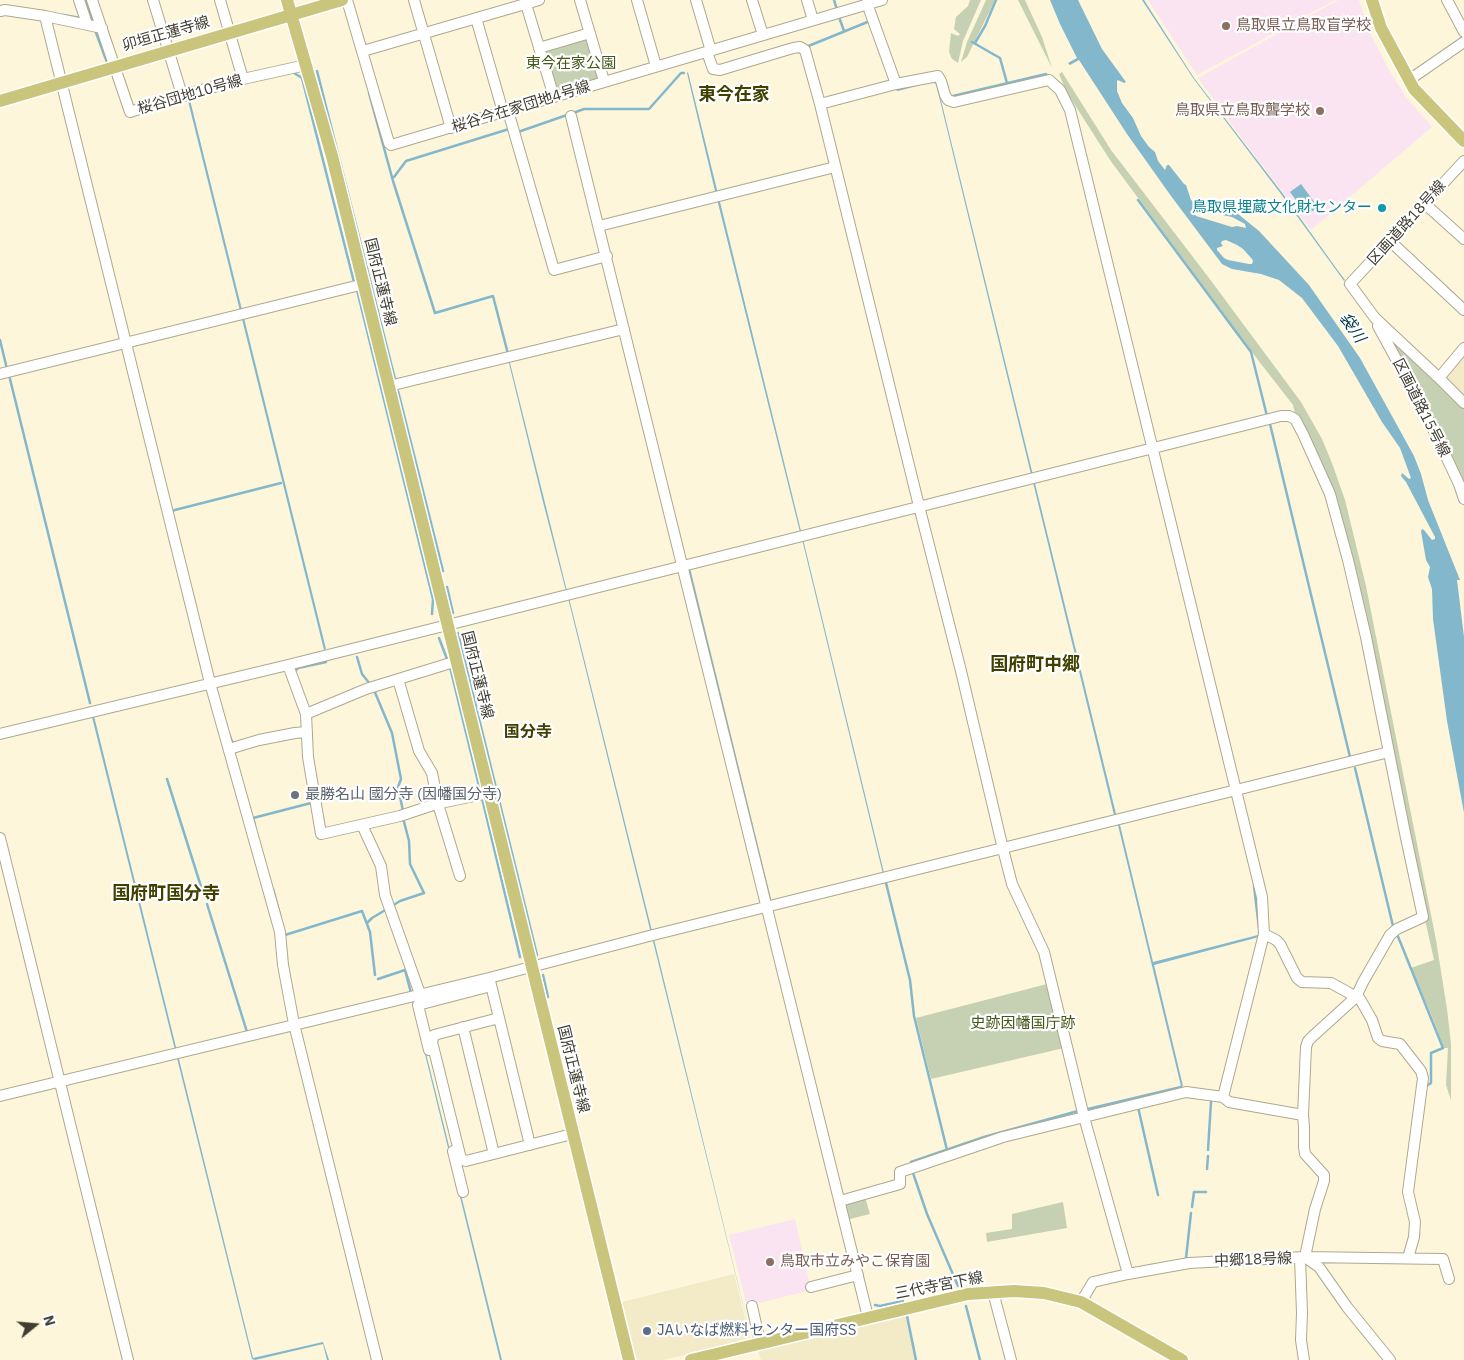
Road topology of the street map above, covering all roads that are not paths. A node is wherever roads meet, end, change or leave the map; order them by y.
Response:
1 (79, 0) edge
2 (153, 0) edge
3 (220, 0) edge
4 (287, 0) edge
5 (342, 0) edge
6 (347, 0) edge
7 (414, 0) edge
8 (539, 0) edge
9 (580, 0) edge
10 (637, 0) edge
11 (696, 0) edge
12 (752, 0) edge
13 (807, 0) edge
14 (882, 0) edge
15 (1372, 0) edge
16 (1447, 0) edge
17 (95, 1) edge
18 (865, 2) edge
19 (526, 4) junction
20 (0, 11) edge
21 (291, 15) junction
22 (45, 16) junction
23 (476, 18) junction
24 (813, 20) junction
25 (87, 24) junction
26 (102, 28) junction
27 (230, 32) junction
28 (1464, 32) edge
29 (424, 33) junction
30 (590, 33) junction
31 (763, 35) junction
32 (1464, 42) edge
33 (539, 48) junction
34 (168, 50) junction
35 (363, 51) junction
36 (709, 51) junction
37 (306, 65) junction
38 (114, 66) junction
39 (656, 66) junction
40 (243, 79) junction
41 (1409, 80) junction
42 (604, 81) junction
43 (61, 82) junction
44 (896, 84) junction
45 (182, 95) junction
46 (554, 97) junction
47 (0, 100) edge
48 (820, 104) junction
49 (505, 111) junction
50 (571, 116) dead end
51 (451, 128) junction
52 (1464, 141) edge
53 (1464, 161) edge
54 (835, 167) junction
55 (1424, 203) junction
56 (599, 226) junction
57 (1464, 239) edge
58 (1391, 242) junction
59 (607, 256) junction
60 (364, 284) junction
61 (1464, 310) edge
62 (1375, 318) junction
63 (624, 329) junction
64 (126, 343) junction
65 (1464, 348) edge
66 (0, 374) edge
67 (1439, 378) junction
68 (388, 386) junction
69 (1464, 403) edge
70 (1152, 448) junction
71 (1464, 499) edge
72 (919, 506) junction
73 (684, 566) junction
74 (448, 624) junction
75 (457, 660) junction
76 (288, 665) junction
77 (398, 679) junction
78 (210, 683) junction
79 (306, 714) junction
80 (307, 732) junction
81 (0, 734) edge
82 (229, 749) junction
83 (1389, 752) junction
84 (1236, 791) junction
85 (488, 793) junction
86 (438, 804) junction
87 (362, 825) junction
88 (0, 838) edge
89 (1003, 848) junction
90 (460, 876) dead end
91 (768, 907) junction
92 (1264, 934) junction
93 (531, 967) junction
94 (490, 982) junction
95 (420, 994) junction
96 (1356, 997) junction
97 (499, 1018) junction
98 (294, 1024) junction
99 (463, 1027) junction
100 (60, 1081) junction
101 (0, 1096) edge
102 (1223, 1097) junction
103 (1303, 1115) junction
104 (1084, 1117) junction
105 (572, 1134) junction
106 (530, 1145) junction
107 (494, 1154) junction
108 (463, 1192) dead end
109 (840, 1201) junction
110 (1303, 1258) junction
111 (1408, 1258) junction
112 (1128, 1274) junction
113 (858, 1275) junction
114 (1449, 1279) dead end
115 (811, 1287) dead end
116 (993, 1292) junction
117 (1080, 1302) junction
118 (752, 1306) dead end
119 (868, 1317) junction
120 (760, 1342) junction
121 (128, 1360) edge
122 (377, 1360) edge
123 (629, 1360) edge
124 (691, 1360) edge
125 (1011, 1360) edge
126 (1182, 1360) edge
127 (1304, 1360) edge
128 (1390, 1360) edge

1 - 25 street
2 - 34 street
3 - 27 street
4 - 21 main road, 国府正蓮寺線
5 - 21 main road, 卯垣正蓮寺線
6 - 35 street, 桜谷今在家団地4号線
7 - 29 street
8 - 19 street
9 - 30 street
10 - 39 street
11 - 36 street
12 - 31 street
13 - 24 street
14 - 18 street, 桜谷今在家団地4号線
15 - 41 main road
16 - 28 street
17 - 26 street, 桜谷団地10号線
18 - 24 street, 桜谷今在家団地4号線
18 - 44 street
19 - 23 street
19 - 33 street
20 - 22 street
21 - 27 main road, 卯垣正蓮寺線
21 - 37 main road, 国府正蓮寺線
22 - 25 street
22 - 43 street
23 - 29 street
23 - 49 street
24 - 31 street, 桜谷今在家団地4号線
25 - 26 street
26 - 38 street, 桜谷団地10号線
27 - 34 main road, 卯垣正蓮寺線
27 - 40 street
29 - 35 street
29 - 51 street
30 - 33 street
30 - 42 street
31 - 36 street, 桜谷今在家団地4号線
32 - 41 street
33 - 46 street
34 - 38 main road, 卯垣正蓮寺線
34 - 45 street
35 - 51 street, 桜谷今在家団地4号線
36 - 39 street, 桜谷今在家団地4号線
36 - 48 street
37 - 40 street, 桜谷団地10号線
37 - 60 main road, 国府正蓮寺線
38 - 43 main road, 卯垣正蓮寺線
38 - 45 street, 桜谷団地10号線
39 - 42 street, 桜谷今在家団地4号線
40 - 45 street, 桜谷団地10号線
41 - 52 main road
42 - 46 street, 桜谷今在家団地4号線
43 - 47 main road, 卯垣正蓮寺線
43 - 64 street
44 - 48 street
44 - 70 street
46 - 49 street, 桜谷今在家団地4号線
48 - 54 street
49 - 51 street, 桜谷今在家団地4号線
49 - 59 street
50 - 56 street
53 - 55 street, 区画道路18号線
54 - 56 street
54 - 72 street
55 - 57 street
55 - 58 street, 区画道路18号線
56 - 59 street
58 - 61 street
58 - 62 street, 区画道路18号線
59 - 63 street
60 - 64 street
60 - 68 main road, 国府正蓮寺線
62 - 67 street
62 - 71 street, 区画道路15号線
63 - 68 street
63 - 73 street
64 - 66 street
64 - 78 street
65 - 67 street
67 - 69 street
68 - 74 main road, 国府正蓮寺線
70 - 72 street
70 - 83 street
70 - 84 street
72 - 73 street
72 - 89 street
73 - 74 street
73 - 91 street
74 - 75 main road, 国府正蓮寺線
74 - 76 street
75 - 77 street
75 - 85 main road, 国府正蓮寺線
76 - 78 street
76 - 79 street
77 - 79 street
77 - 86 street
78 - 81 street
78 - 82 street
79 - 80 street
80 - 82 street
80 - 87 street
82 - 98 street
83 - 84 street
83 - 96 street
84 - 89 street
84 - 92 street
85 - 86 street
85 - 93 main road, 国府正蓮寺線
86 - 87 street
86 - 90 street
87 - 95 street
88 - 100 street
89 - 91 street
89 - 104 street
91 - 93 street
91 - 109 street
92 - 96 street
92 - 102 street
93 - 94 street
93 - 105 main road, 国府正蓮寺線
94 - 95 street
94 - 97 street
94 - 108 street
95 - 98 street
96 - 103 street
96 - 111 street
97 - 99 street
97 - 106 street
98 - 100 street
98 - 122 street
99 - 107 street
99 - 107 street
100 - 101 street
100 - 121 street
102 - 103 street
102 - 104 street
103 - 110 street
104 - 109 street
104 - 112 street
105 - 106 street
105 - 123 main road, 国府正蓮寺線
106 - 107 street
109 - 113 street
110 - 111 street
110 - 112 street, 中郷18号線
110 - 127 street
110 - 128 street, 中郷18号線
111 - 114 street
112 - 117 street, 中郷18号線
113 - 115 street
113 - 119 street
116 - 117 main road, 三代寺宮下線
116 - 119 main road, 三代寺宮下線
116 - 125 street
117 - 126 main road, 三代寺宮下線
118 - 120 street
119 - 120 main road, 三代寺宮下線
120 - 124 main road, 三代寺宮下線

